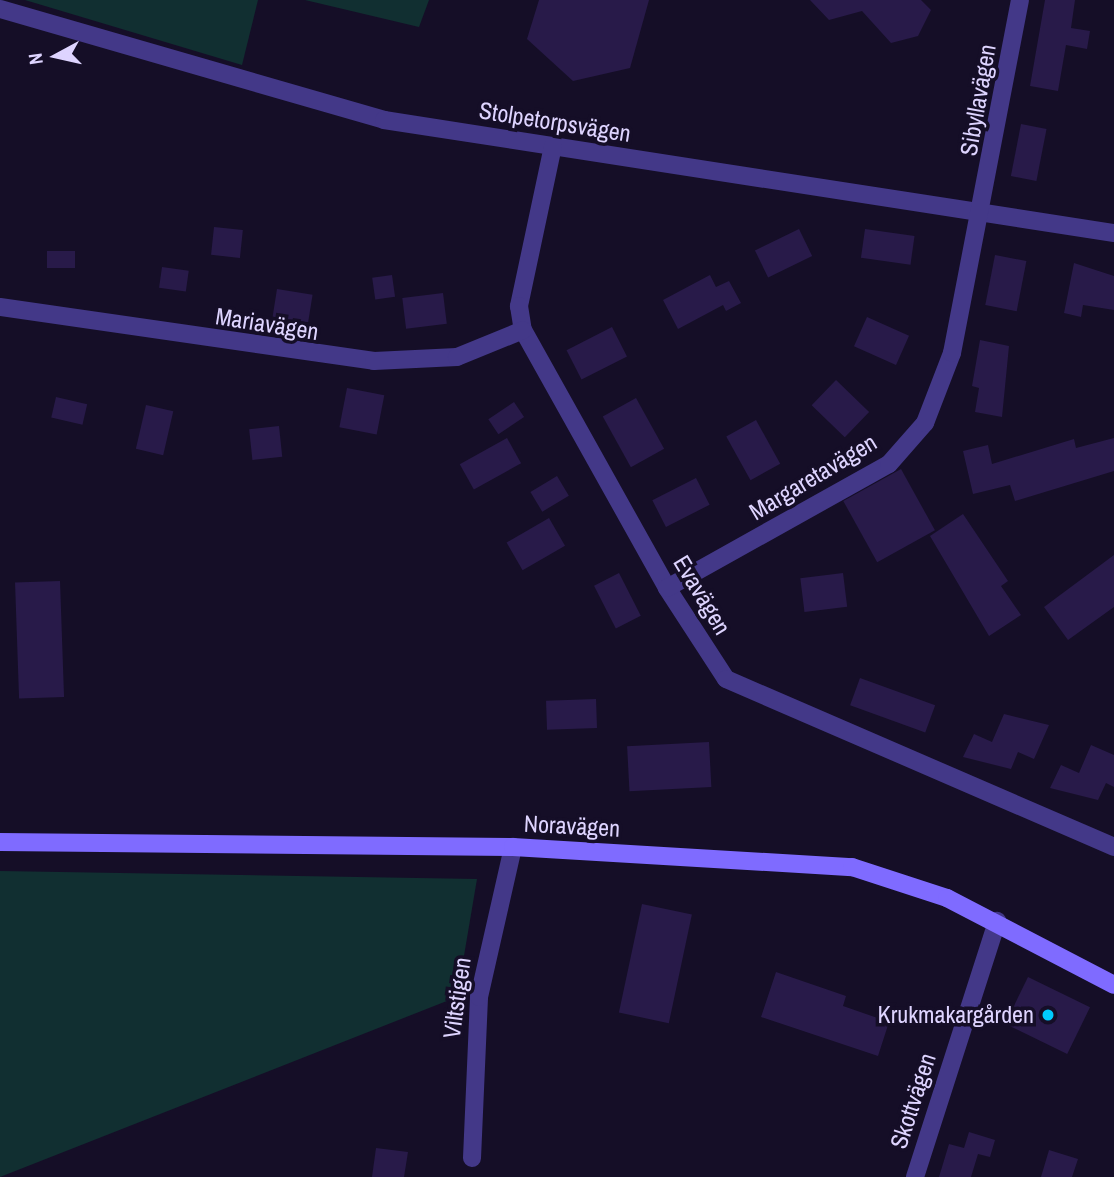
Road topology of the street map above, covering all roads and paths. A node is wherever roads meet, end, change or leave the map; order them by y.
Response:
1 (1020, 0) edge
2 (0, 9) edge
3 (553, 146) junction
4 (983, 208) junction
5 (1114, 233) edge
6 (0, 307) edge
7 (523, 330) junction
8 (667, 588) junction
9 (0, 842) edge
10 (513, 847) junction
11 (1114, 847) edge
12 (997, 921) junction
13 (1114, 985) edge
14 (472, 1158) dead end
15 (915, 1177) edge

1 - 4 street, Sibyllavägen
2 - 3 street, Stolpetorpsvägen
3 - 4 street, Stolpetorpsvägen
3 - 7 street, Evavägen
4 - 5 street, Stolpetorpsvägen
4 - 8 street, Margaretavägen
6 - 7 street, Mariavägen
7 - 8 street, Evavägen
8 - 11 street, Evavägen
9 - 10 street, Noravägen
10 - 12 street, Noravägen
10 - 14 street, Viltstigen
12 - 13 street, Noravägen
12 - 15 street, Skottvägen

